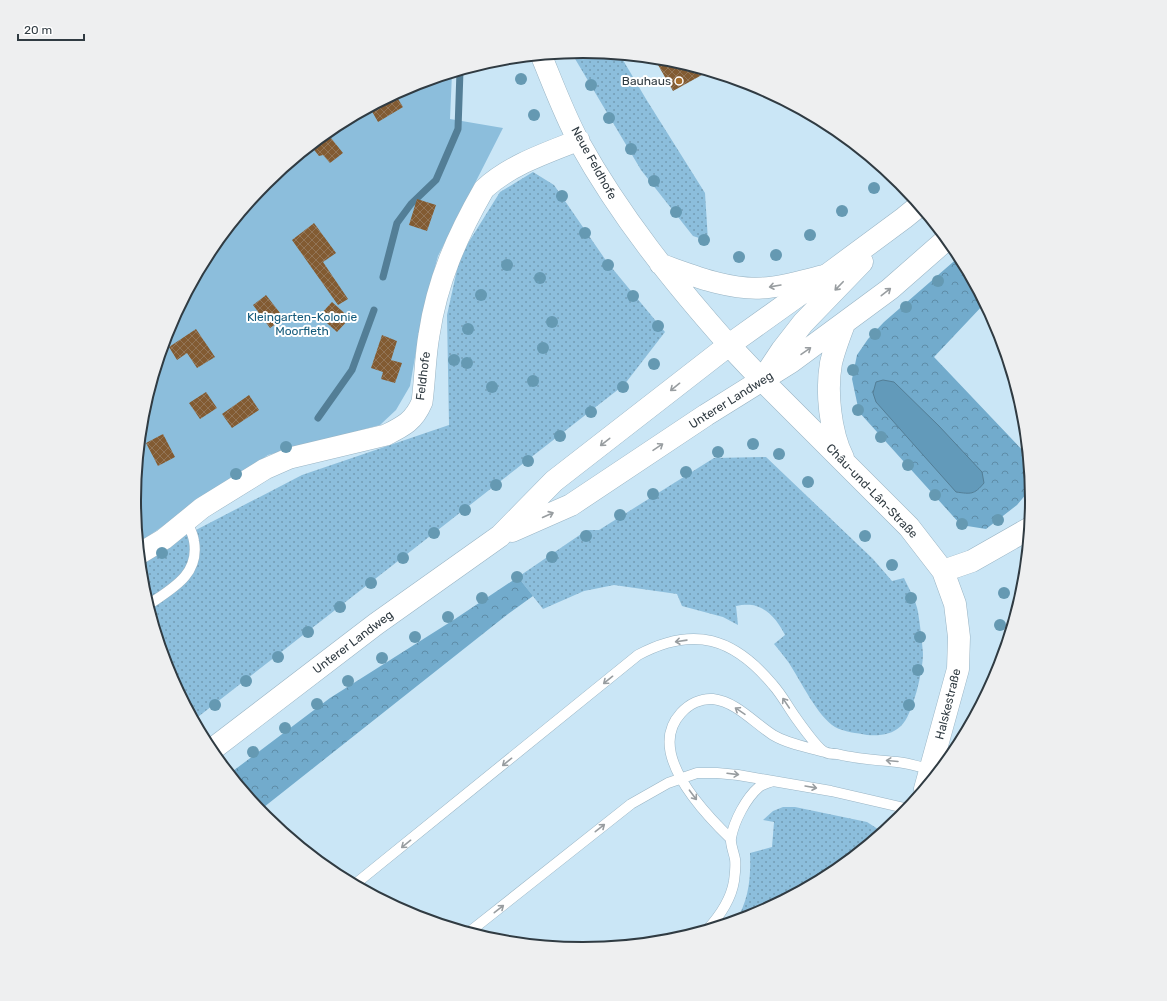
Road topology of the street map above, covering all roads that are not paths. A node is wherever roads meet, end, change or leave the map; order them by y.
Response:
1 (543, 60) edge
2 (578, 140) junction
3 (912, 211) edge
4 (943, 243) edge
5 (659, 264) junction
6 (827, 275) junction
7 (844, 324) junction
8 (729, 345) junction
9 (762, 380) junction
10 (845, 462) junction
11 (187, 521) junction
12 (1025, 531) edge
13 (500, 536) junction
14 (144, 551) edge
15 (944, 571) junction
16 (153, 601) edge
17 (216, 746) edge
18 (825, 752) junction
19 (681, 778) junction
20 (927, 779) edge
21 (773, 781) junction
22 (901, 807) edge
23 (731, 839) junction
24 (358, 882) edge
25 (712, 924) edge
26 (473, 929) edge

1 - 2 street, Neue Feldhofe
2 - 5 street, Neue Feldhofe
2 - 11 street, Feldhofe
3 - 6 main road, Unterer Landweg
3 -> 9 main road
7 -> 4 main road, Unterer Landweg
6 -> 5 street
5 - 8 street, Neue Feldhofe
6 - 8 main road, Unterer Landweg
9 -> 7 main road, Unterer Landweg
7 - 10 main road
8 - 9 main road, Châu-und-Lân-Straße
8 -> 13 main road, Unterer Landweg
9 - 10 main road, Châu-und-Lân-Straße
13 -> 9 main road, Unterer Landweg
10 - 15 main road, Châu-und-Lân-Straße
11 - 14 street, Feldhofe
11 - 16 lane
12 - 15 main road
13 - 17 main road, Unterer Landweg
15 - 20 main road, Halskestraße
18 -> 19 lane
20 -> 18 lane
18 -> 24 lane
19 -> 21 lane
19 -> 23 lane
26 -> 19 lane
21 -> 22 lane
21 - 23 lane
23 - 25 lane

